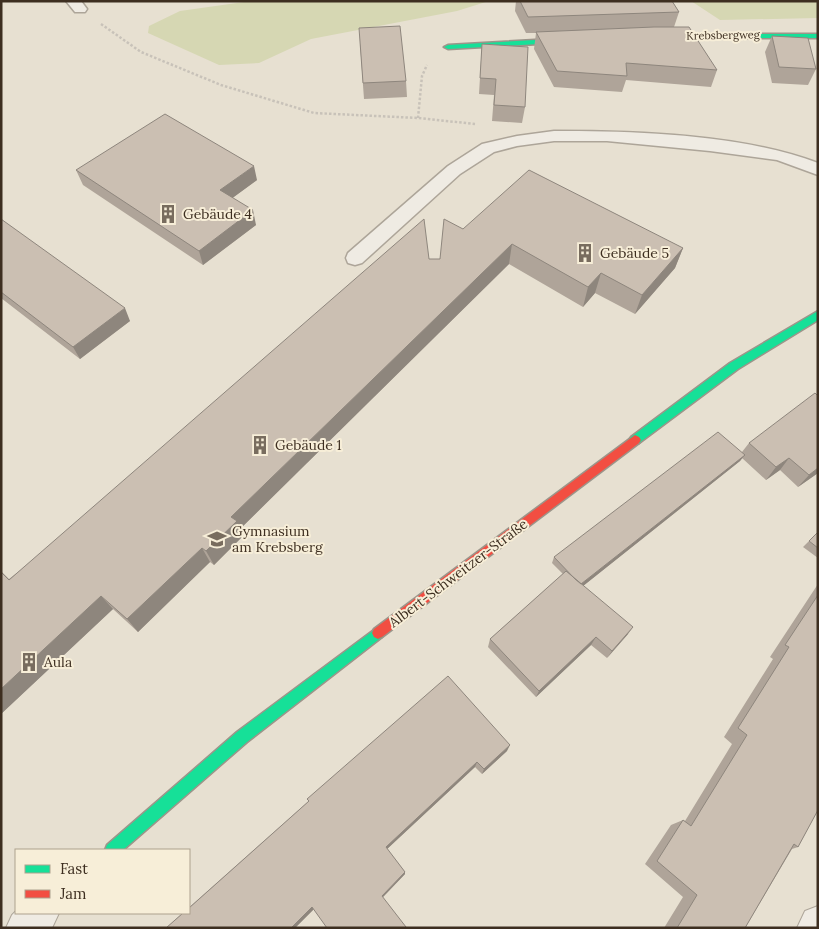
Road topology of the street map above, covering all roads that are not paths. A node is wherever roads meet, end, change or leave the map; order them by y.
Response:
1 (818, 36) edge
2 (641, 37) edge
3 (579, 39) edge
4 (448, 46) road end
5 (818, 169) edge
6 (355, 258) dead end
7 (818, 315) edge
8 (113, 849) edge
9 (41, 914) edge
10 (818, 924) edge
11 (25, 928) edge
12 (816, 928) edge

1 - 2 street, Krebsbergweg
3 - 4 street
5 - 6 lane
7 - 8 street, Albert-Schweitzer-Straße
9 - 11 street
10 - 12 street

